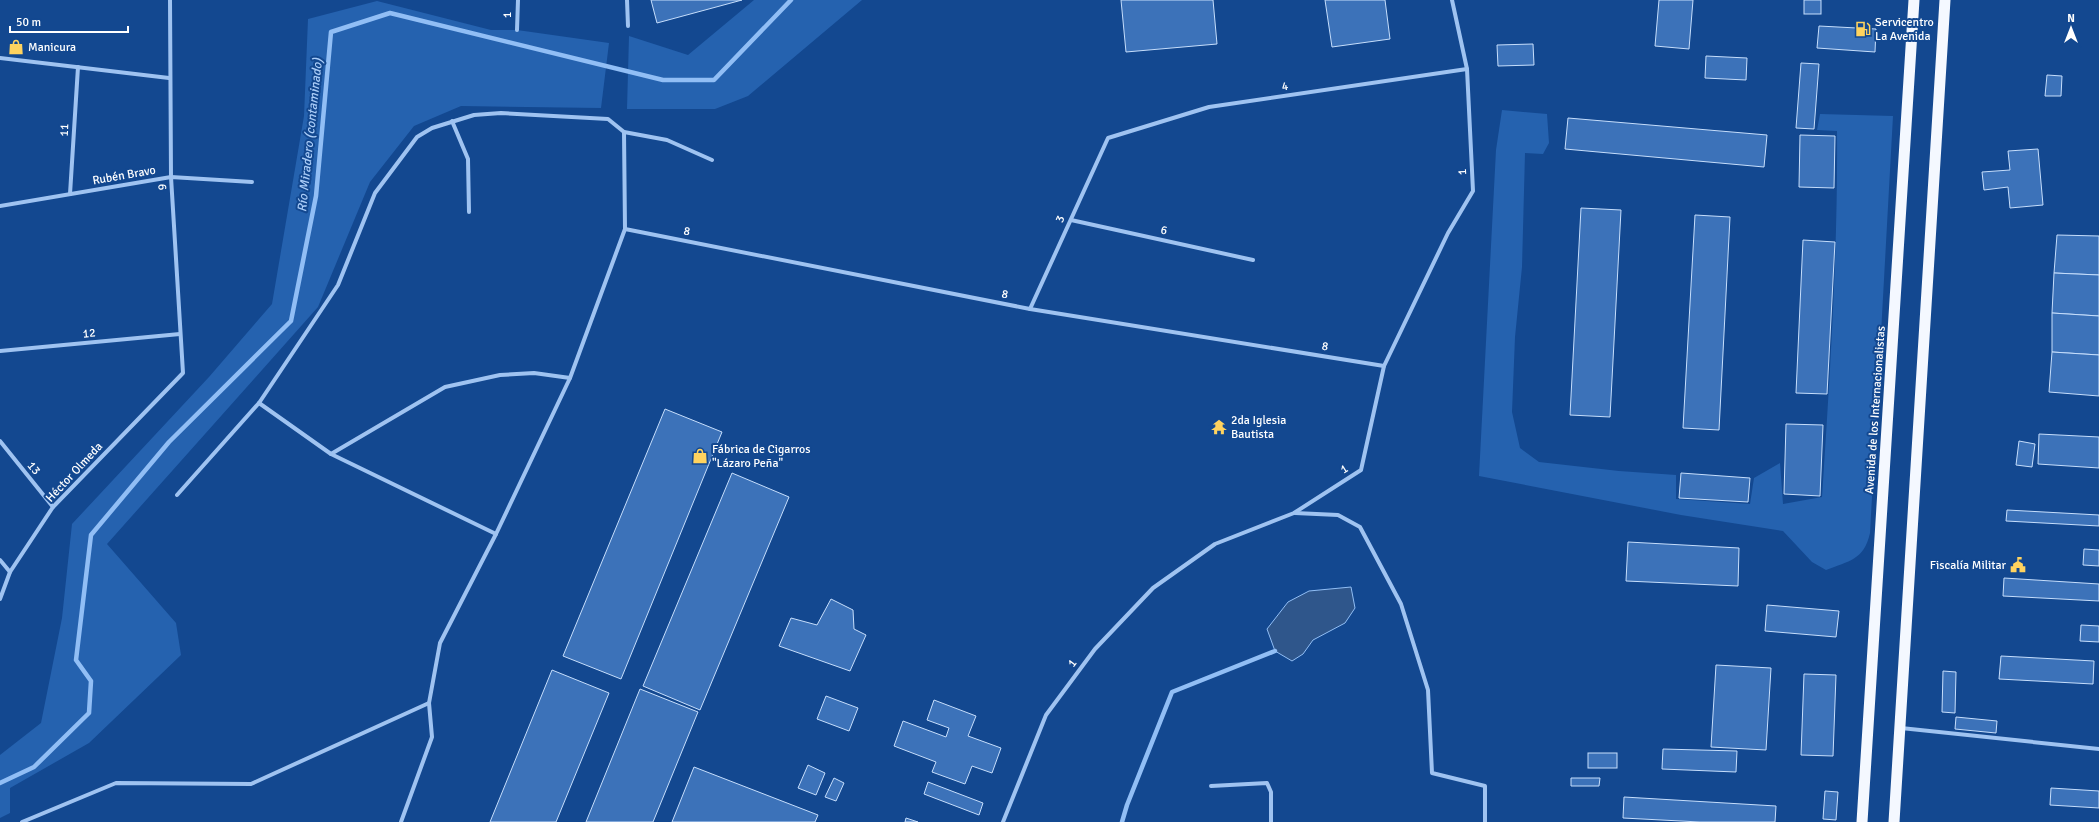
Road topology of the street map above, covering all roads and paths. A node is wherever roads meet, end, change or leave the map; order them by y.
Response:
1 (170, 0) edge
2 (518, 0) edge
3 (627, 0) edge
4 (1452, 0) edge
5 (1914, 0) edge
6 (1945, 0) edge
7 (628, 26) dead end
8 (517, 30) dead end
9 (0, 58) edge
10 (78, 67) junction
11 (1467, 69) junction
12 (169, 78) junction
13 (452, 121) junction
14 (624, 132) junction
15 (1108, 138) joint
16 (712, 160) dead end
17 (171, 177) junction
18 (252, 182) dead end
19 (70, 194) junction
20 (0, 206) edge
21 (469, 212) dead end
22 (1071, 220) junction
23 (624, 229) junction
24 (1253, 260) dead end
25 (1030, 309) junction
26 (180, 334) junction
27 (0, 351) edge
28 (1384, 366) junction
29 (182, 373) joint
30 (570, 378) junction
31 (259, 402) junction
32 (0, 441) edge
33 (331, 454) junction
34 (177, 496) dead end
35 (53, 508) junction
36 (1294, 513) junction
37 (496, 534) junction
38 (0, 560) edge
39 (10, 572) junction
40 (0, 598) edge
41 (429, 704) junction
42 (1900, 728) junction
43 (2099, 749) edge
44 (1211, 786) dead end
45 (22, 822) edge
46 (401, 822) edge
47 (1003, 822) edge
48 (1271, 822) edge
49 (1485, 822) edge
50 (1862, 822) edge
51 (1894, 822) edge

1 - 12 street, 9
2 - 8 street, 1
3 - 7 street
4 - 11 street, 1
5 - 50 highway, Avenida de los Internacionalistas
6 - 42 highway
9 - 10 street
10 - 12 street
10 - 19 street, 11
11 - 15 street, 4
11 - 28 street, 1
12 - 17 street, 9
13 - 14 street
13 - 21 street
13 - 31 street
14 - 16 street
14 - 23 street
15 - 22 street, 3
17 - 18 street, Rubén Bravo
17 - 19 street, Rubén Bravo
17 - 26 street, 9
19 - 20 street, Rubén Bravo
22 - 24 street, 6
22 - 25 street, 3
23 - 25 street, 8
23 - 30 street
25 - 28 street, 8
26 - 27 street, 12
26 - 29 street, 9
28 - 36 street, 1
29 - 35 street, Héctor Olmeda
30 - 33 street
30 - 37 street
31 - 33 street
31 - 34 street
32 - 35 street, 13
33 - 37 street
35 - 39 street, Héctor Olmeda
36 - 47 street, 1
36 - 49 street
37 - 41 street
38 - 39 street
39 - 40 street, Héctor Olmeda
41 - 45 street
41 - 46 street
42 - 43 street
42 - 51 highway
44 - 48 street

